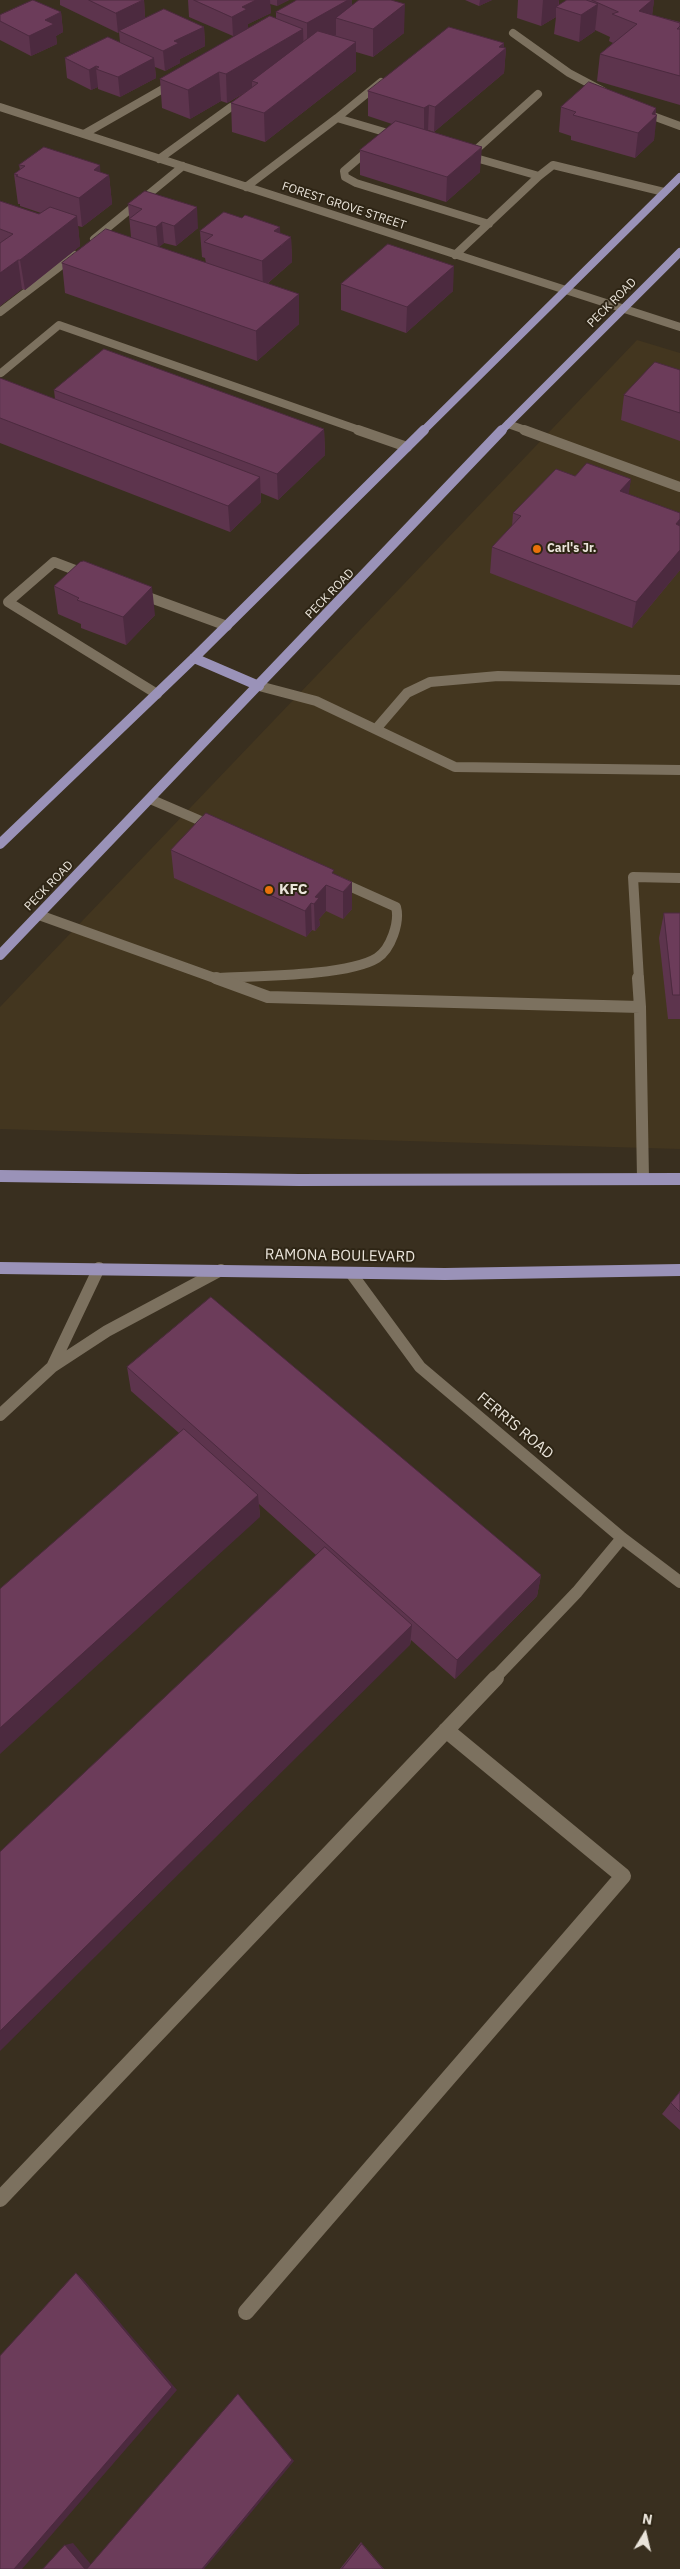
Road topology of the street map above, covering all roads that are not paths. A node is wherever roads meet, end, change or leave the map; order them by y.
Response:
1 (513, 33) dead end
2 (186, 76) edge
3 (388, 76) edge
4 (538, 94) dead end
5 (609, 94) edge
6 (0, 107) edge
7 (231, 107) edge
8 (633, 107) edge
9 (337, 118) junction
10 (680, 126) edge
11 (388, 133) junction
12 (84, 134) junction
13 (406, 138) edge
14 (460, 154) edge
15 (469, 156) junction
16 (159, 158) junction
17 (183, 166) junction
18 (539, 176) junction
19 (680, 177) edge
20 (246, 187) junction
21 (664, 192) junction
22 (489, 224) junction
23 (680, 253) edge
24 (456, 255) junction
25 (564, 290) junction
26 (623, 310) junction
27 (0, 312) edge
28 (680, 327) edge
29 (2, 373) dead end
30 (508, 424) junction
31 (407, 447) junction
32 (680, 487) edge
33 (100, 579) edge
34 (128, 590) edge
35 (226, 626) junction
36 (194, 658) junction
37 (680, 680) edge
38 (259, 686) junction
39 (157, 694) junction
40 (376, 729) junction
41 (680, 770) edge
42 (150, 798) junction
43 (224, 831) edge
44 (0, 844) edge
45 (325, 875) edge
46 (680, 878) edge
47 (39, 914) junction
48 (0, 955) edge
49 (214, 978) junction
50 (640, 1007) junction
51 (0, 1176) edge
52 (643, 1179) junction
53 (680, 1179) edge
54 (0, 1268) edge
55 (98, 1268) junction
56 (221, 1270) junction
57 (680, 1270) edge
58 (351, 1273) junction
59 (52, 1367) junction
60 (0, 1402) edge
61 (14, 1402) junction
62 (0, 1415) edge
63 (622, 1538) junction
64 (680, 1582) edge
65 (446, 1730) junction
66 (0, 2199) edge
67 (246, 2312) dead end

1 - 5 street
2 - 12 street
3 - 9 street
4 - 15 street
6 - 12 street, FOREST GROVE STREET
7 - 16 street
8 - 10 street
9 - 11 street
9 - 20 street
11 - 13 street
11 - 22 street
12 - 16 street, FOREST GROVE STREET
14 - 15 street
15 - 18 street
16 - 17 street, FOREST GROVE STREET
17 - 20 street, FOREST GROVE STREET
17 - 27 street
18 - 21 street
18 - 22 street
19 - 21 main road
20 - 24 street, FOREST GROVE STREET
21 - 25 main road
22 - 24 street
23 - 26 main road, PECK ROAD
24 - 25 street, FOREST GROVE STREET
25 - 26 street, FOREST GROVE STREET
25 - 31 main road
26 - 28 street, FOREST GROVE STREET
26 - 30 main road, PECK ROAD
29 - 31 street
30 - 32 street
30 - 38 main road, PECK ROAD
31 - 35 main road
33 - 39 street
34 - 35 street
35 - 36 main road
36 - 38 main road
36 - 39 main road
37 - 40 street
38 - 40 street
38 - 42 main road, PECK ROAD
39 - 44 main road
40 - 41 street
42 - 43 street
42 - 47 main road, PECK ROAD
45 - 49 street
46 - 50 street
47 - 48 main road, PECK ROAD
47 - 49 street
49 - 50 street
50 - 52 street
51 - 52 main road
52 - 53 main road
54 - 55 main road, RAMONA BOULEVARD
55 - 56 main road, RAMONA BOULEVARD
55 - 59 street
56 - 58 main road, RAMONA BOULEVARD
56 - 59 street
57 - 58 main road, RAMONA BOULEVARD
58 - 63 street, FERRIS ROAD
59 - 61 street
60 - 61 street
61 - 62 street
63 - 64 street, FERRIS ROAD
63 - 65 street
65 - 66 street
65 - 67 street

